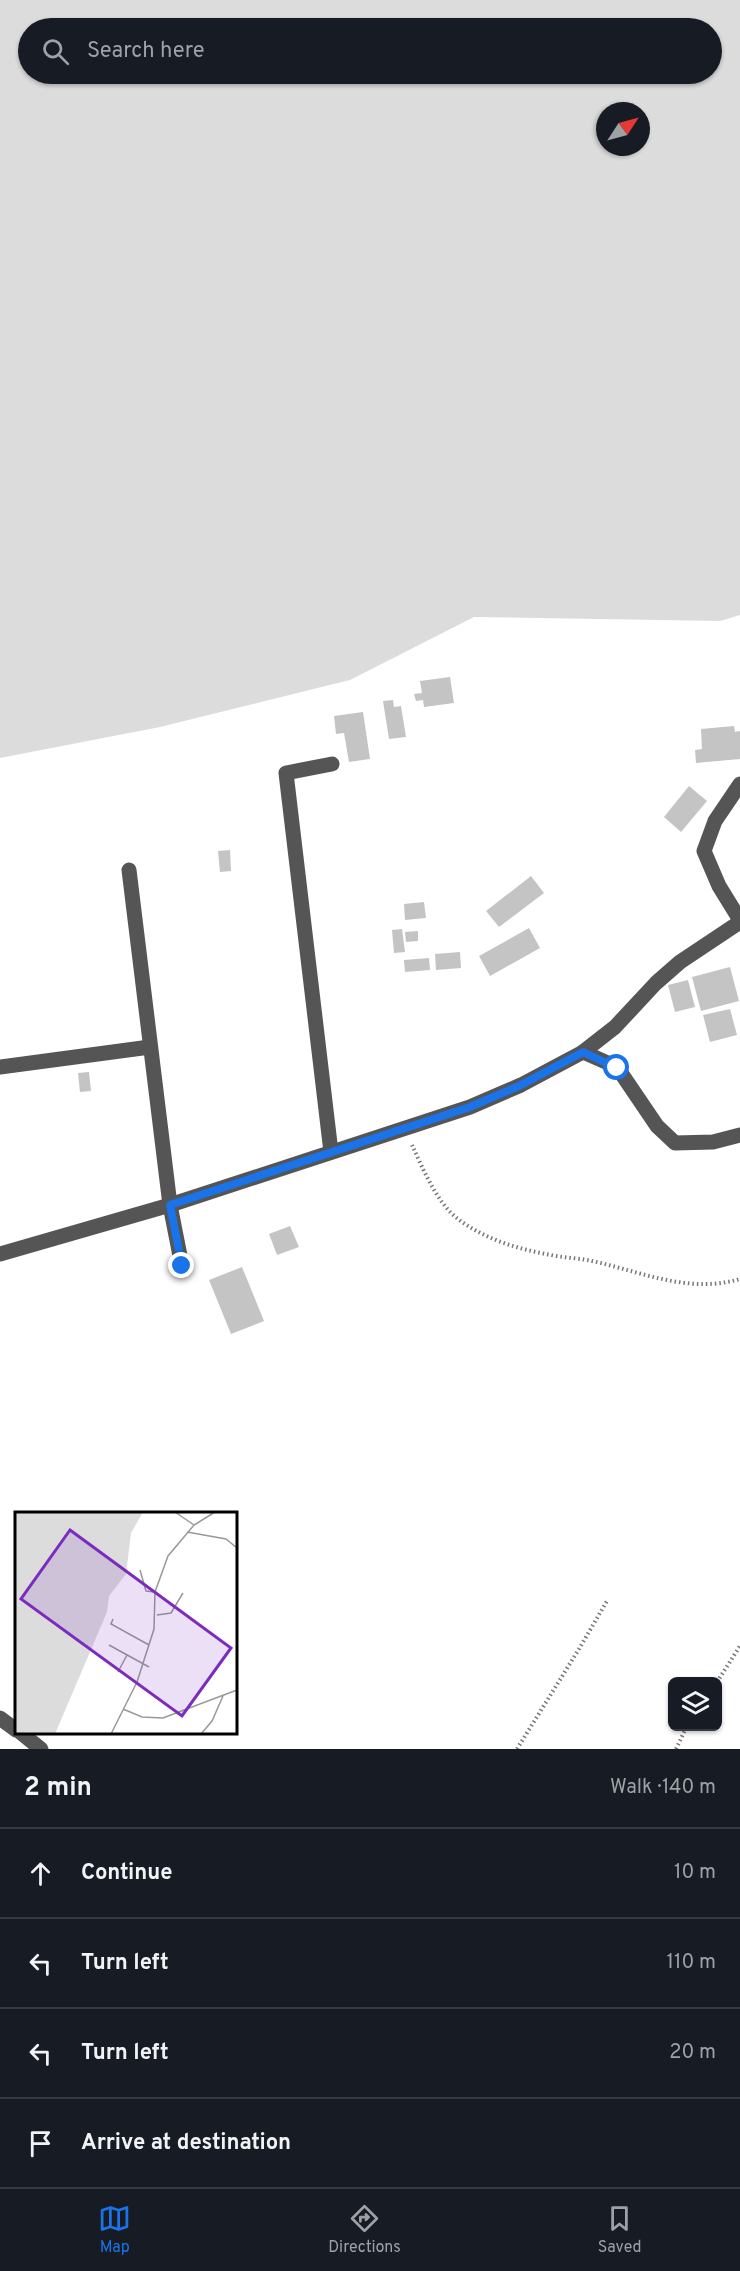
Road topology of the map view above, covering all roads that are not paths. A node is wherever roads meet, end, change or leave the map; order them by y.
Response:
1 (332, 764) dead end
2 (740, 784) edge
3 (129, 870) dead end
4 (740, 921) edge
5 (150, 1047) junction
6 (583, 1052) junction
7 (0, 1067) edge
8 (740, 1135) edge
9 (331, 1152) junction
10 (170, 1205) junction
11 (0, 1254) edge
12 (182, 1266) dead end
13 (0, 1718) edge
14 (15, 1729) edge
15 (22, 1734) edge
16 (41, 1749) edge

1 - 9 street
2 - 4 street
3 - 5 street
4 - 6 street
5 - 7 street
5 - 10 street
6 - 8 street
6 - 9 street
9 - 10 street
10 - 11 street
10 - 12 street
13 - 14 street
15 - 16 street

